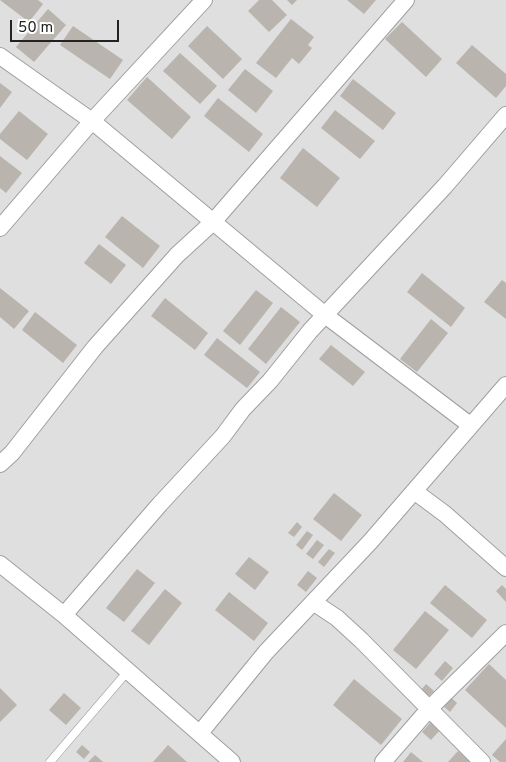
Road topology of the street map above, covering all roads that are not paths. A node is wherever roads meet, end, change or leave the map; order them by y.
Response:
1 (204, 0) edge
2 (406, 0) edge
3 (0, 56) edge
4 (506, 115) edge
5 (92, 121) junction
6 (213, 222) junction
7 (0, 228) edge
8 (325, 316) junction
9 (506, 385) edge
10 (470, 425) junction
11 (0, 464) edge
12 (414, 491) junction
13 (0, 564) edge
14 (506, 568) edge
15 (313, 602) junction
16 (64, 615) junction
17 (506, 633) edge
18 (128, 671) junction
19 (429, 709) junction
20 (200, 733) junction
21 (50, 762) edge
22 (232, 762) edge
23 (383, 762) edge
24 (482, 762) edge

1 - 5 street
2 - 6 street
3 - 5 street
4 - 8 street
5 - 6 street
5 - 7 street
6 - 8 street
6 - 11 street
8 - 10 street
8 - 16 street
9 - 10 street
10 - 12 street
12 - 14 street
12 - 15 street
13 - 16 street
15 - 19 street
15 - 20 street
16 - 18 street
17 - 19 street
18 - 20 street
18 - 21 lane
19 - 23 street
19 - 24 street
20 - 22 street

